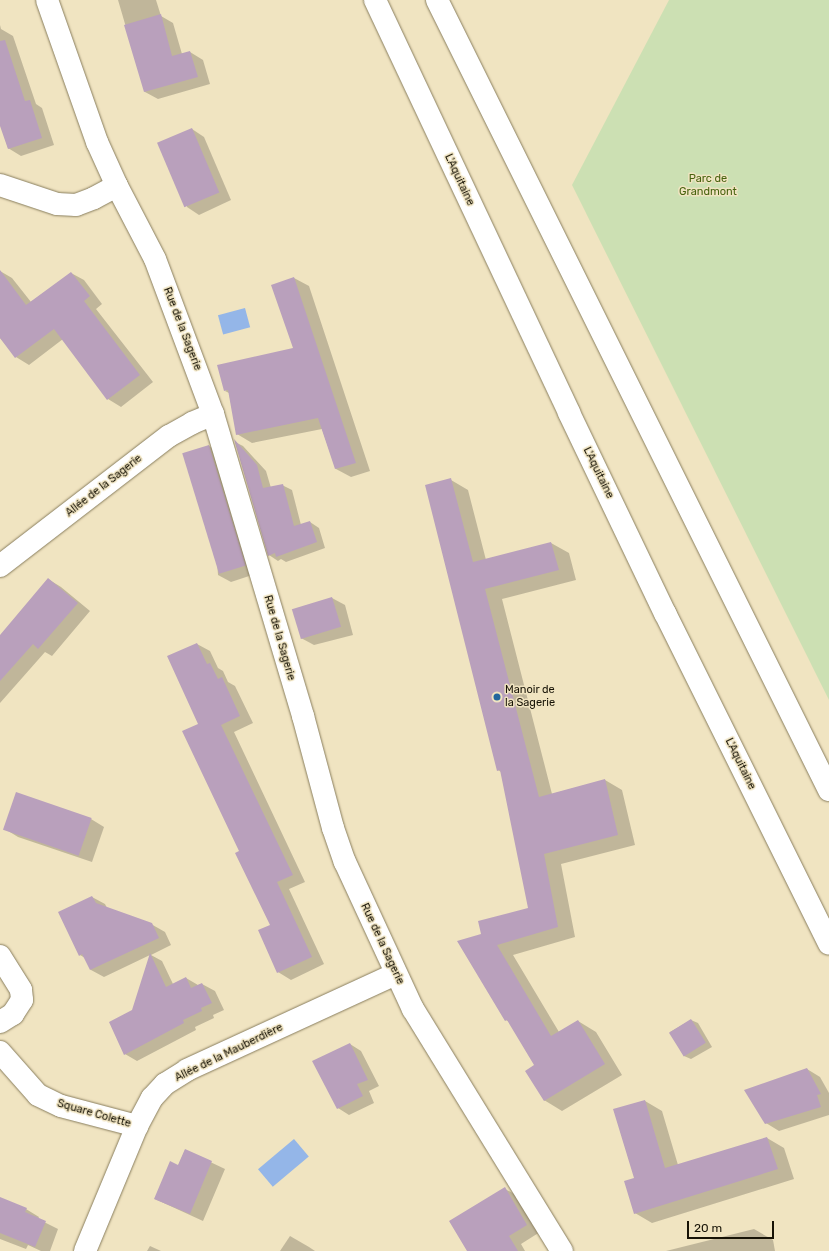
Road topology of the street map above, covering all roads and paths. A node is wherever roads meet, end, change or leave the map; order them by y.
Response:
1 (47, 0) edge
2 (375, 0) edge
3 (437, 0) edge
4 (0, 185) edge
5 (117, 186) junction
6 (213, 414) junction
7 (0, 566) edge
8 (829, 790) edge
9 (829, 943) edge
10 (0, 956) edge
11 (396, 974) junction
12 (0, 1022) edge
13 (0, 1052) edge
14 (137, 1126) junction
15 (85, 1251) edge
16 (562, 1251) edge

1 - 5 main road, Rue de la Sagerie
2 - 9 main road, L'Aquitaine
3 - 8 main road
4 - 5 main road
5 - 6 main road, Rue de la Sagerie
6 - 7 main road, Allée de la Sagerie
6 - 11 main road, Rue de la Sagerie
10 - 12 main road
11 - 14 main road, Allée de la Mauberdière
11 - 16 main road, Rue de la Sagerie
13 - 14 main road, Square Colette
14 - 15 main road, Allée de la Mauberdière

